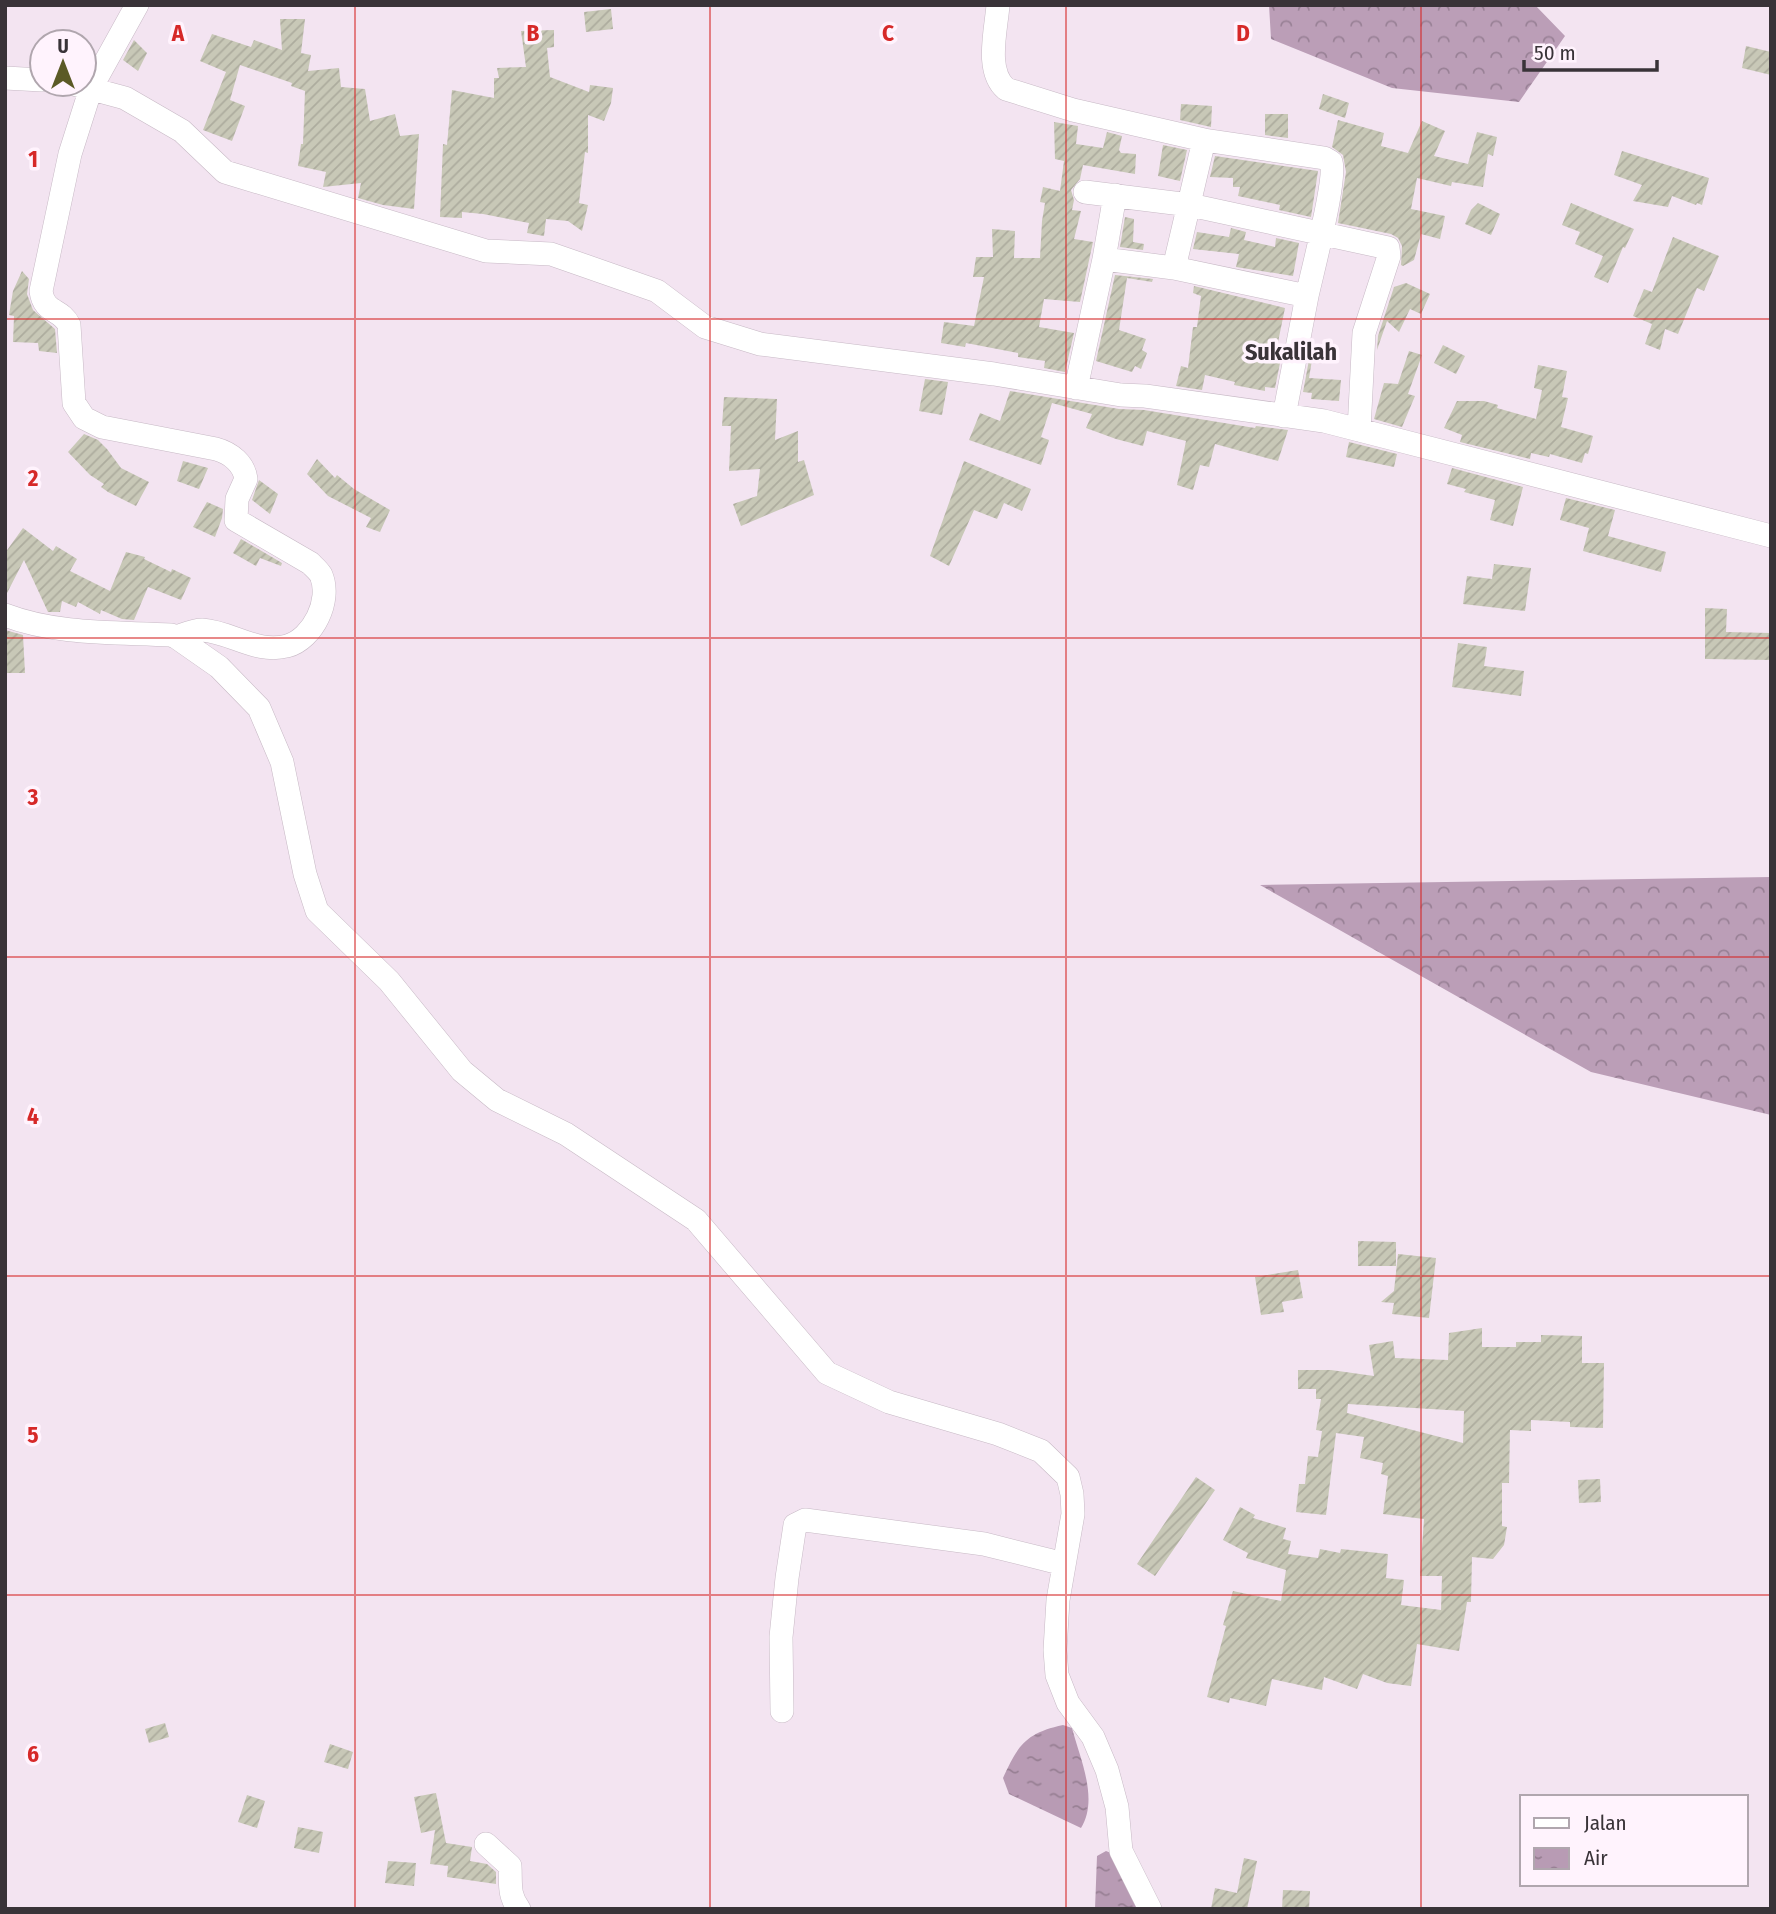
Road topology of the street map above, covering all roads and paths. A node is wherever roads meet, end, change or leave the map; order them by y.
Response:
1 (137, 5) edge
2 (998, 5) edge
3 (98, 62) edge
4 (5, 78) edge
5 (28, 79) edge
6 (98, 90) edge
7 (80, 98) edge
8 (1204, 140) junction
9 (1085, 192) dead end
10 (1115, 195) junction
11 (1190, 205) junction
12 (1321, 232) junction
13 (1104, 259) junction
14 (1174, 268) junction
15 (1307, 296) junction
16 (1076, 387) junction
17 (1284, 416) junction
18 (1359, 430) junction
19 (1771, 536) edge
20 (5, 615) edge
21 (176, 637) junction
22 (1064, 1564) junction
23 (782, 1711) dead end
24 (485, 1844) dead end
25 (519, 1909) edge
26 (1150, 1909) edge

1 - 3 street
2 - 8 street
4 - 5 street
6 - 16 street
7 - 21 street
8 - 11 street
8 - 12 street
9 - 10 street
10 - 11 street
10 - 13 street
11 - 12 street
11 - 14 street
12 - 15 street
12 - 18 street
13 - 14 street
13 - 16 street
14 - 15 street
15 - 17 street
16 - 17 street
17 - 18 street
18 - 19 street
20 - 21 street
21 - 22 street
22 - 23 street
22 - 26 street
24 - 25 street

